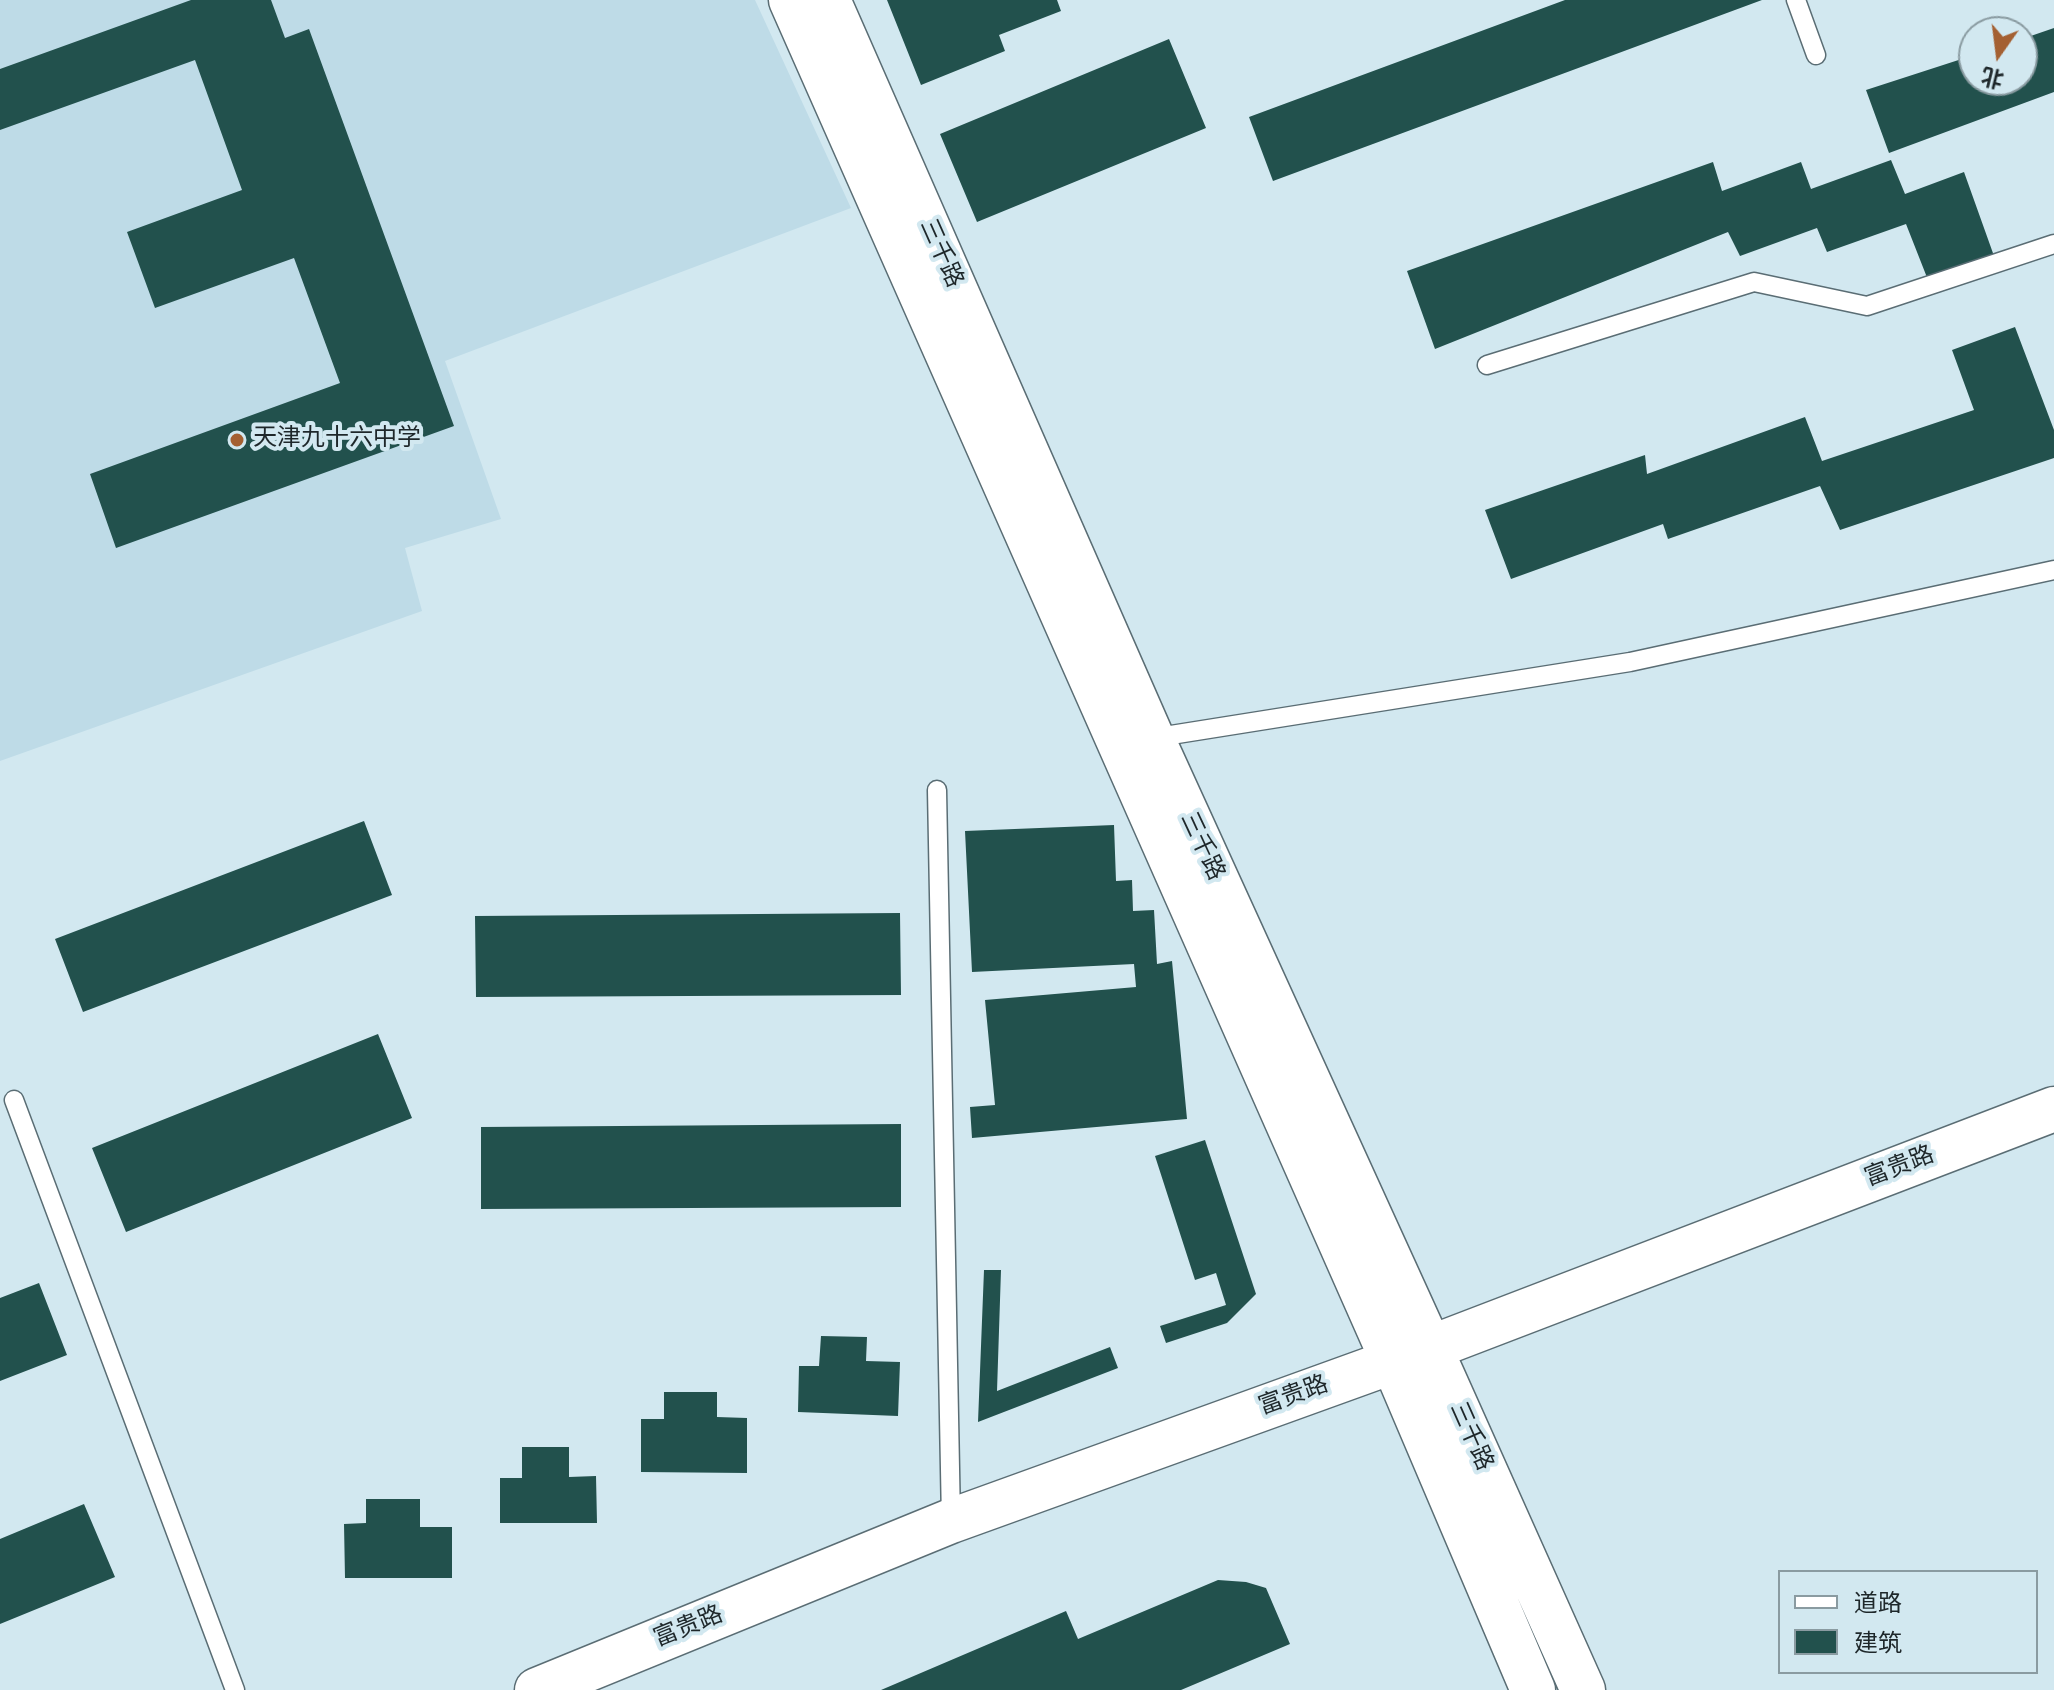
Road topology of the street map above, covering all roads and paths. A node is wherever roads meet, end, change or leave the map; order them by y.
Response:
1 (791, 0) edge
2 (828, 0) edge
3 (1796, 0) edge
4 (1816, 55) dead end
5 (2054, 244) edge
6 (1487, 365) dead end
7 (2054, 570) edge
8 (1152, 738) junction
9 (937, 790) dead end
10 (14, 1100) dead end
11 (2054, 1109) edge
12 (1412, 1355) junction
13 (951, 1521) junction
14 (235, 1690) edge
15 (537, 1690) edge
16 (1533, 1690) edge
17 (1583, 1690) edge

1 - 12 street, 三千路
2 - 8 street, 三千路
3 - 4 lane
5 - 6 lane
7 - 8 lane
8 - 12 street, 三千路
9 - 13 lane
10 - 14 lane
11 - 12 street, 富贵路
12 - 13 street, 富贵路
12 - 16 street, 三千路
12 - 17 street, 三千路
13 - 15 street, 富贵路

